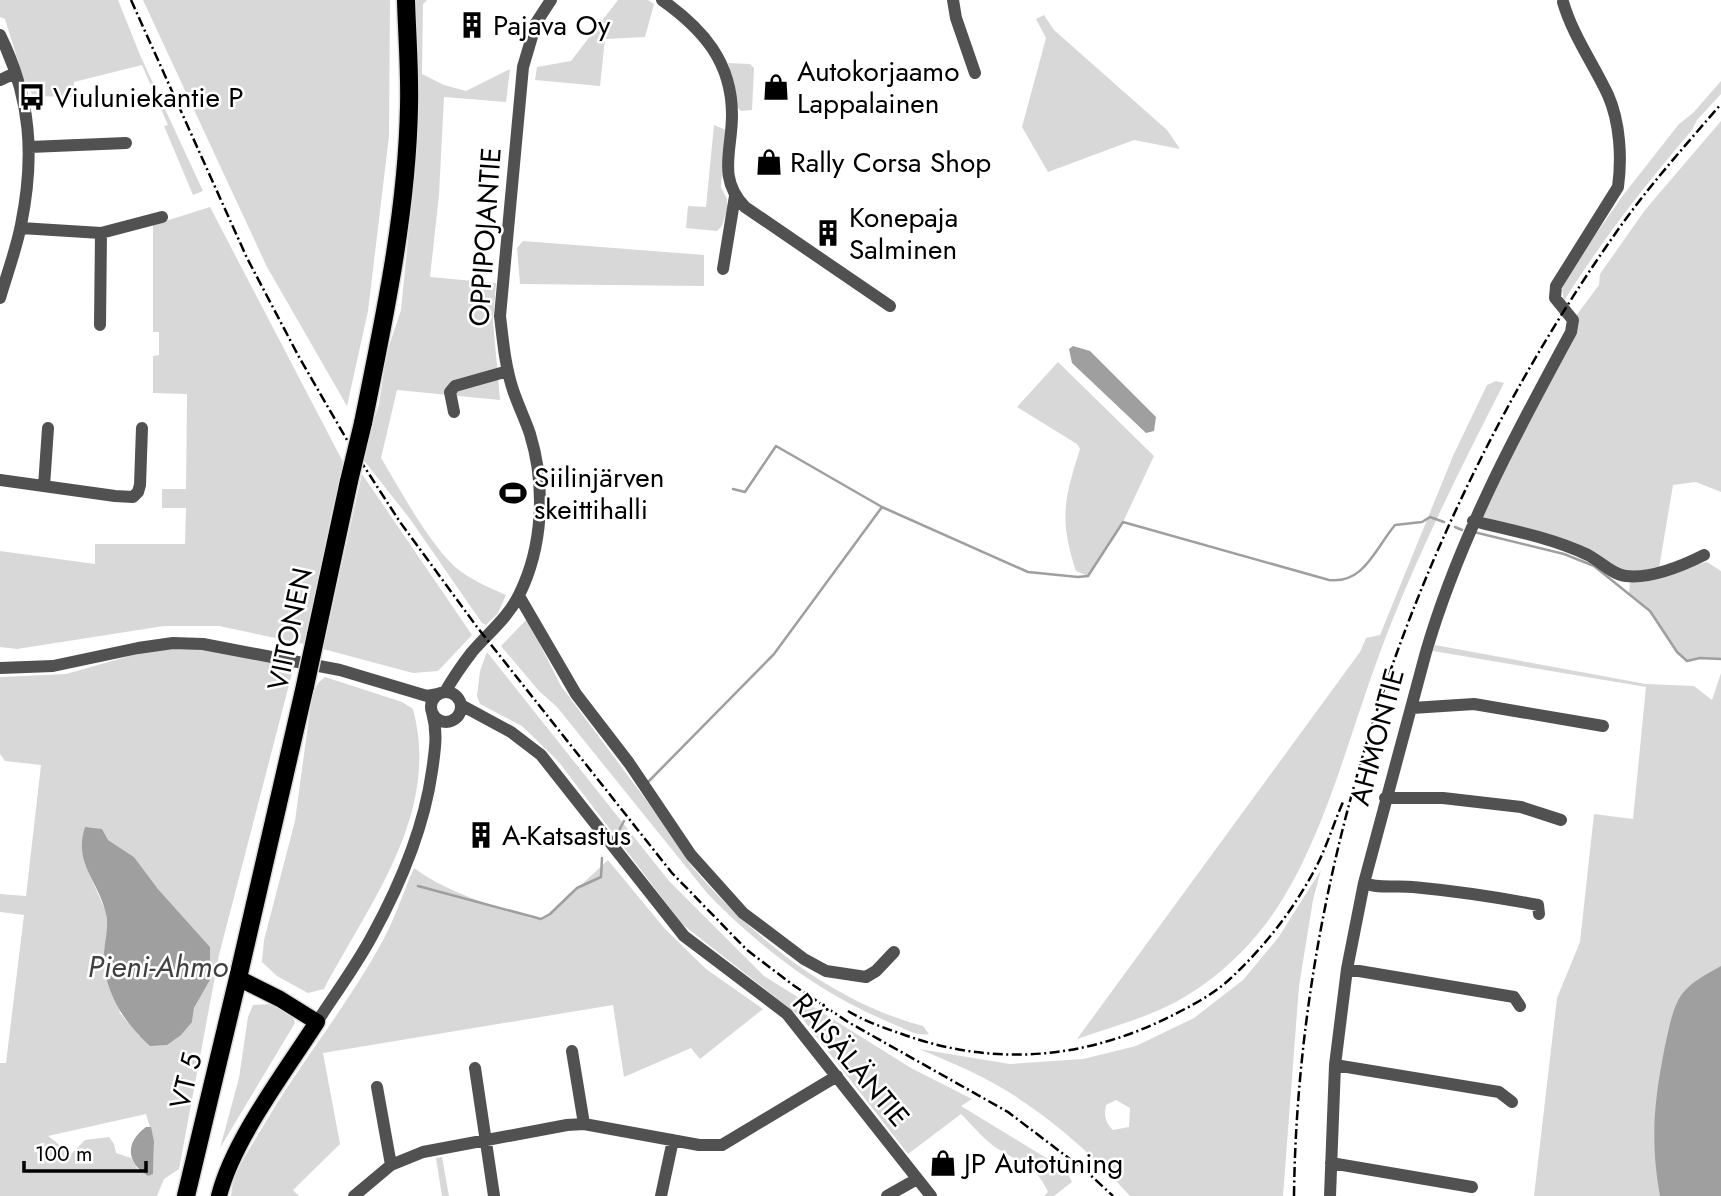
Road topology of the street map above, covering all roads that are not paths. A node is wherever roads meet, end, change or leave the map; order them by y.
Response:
1 (406, 0) edge
2 (551, 0) edge
3 (662, 0) edge
4 (953, 0) edge
5 (1563, 1) edge
6 (0, 35) edge
7 (15, 73) junction
8 (975, 73) dead end
9 (0, 80) edge
10 (126, 143) dead end
11 (30, 147) junction
12 (735, 196) junction
13 (162, 217) dead end
14 (21, 228) junction
15 (101, 233) junction
16 (723, 269) dead end
17 (0, 298) edge
18 (890, 306) dead end
19 (100, 325) dead end
20 (508, 371) junction
21 (454, 412) dead end
22 (48, 428) dead end
23 (142, 428) dead end
24 (0, 480) edge
25 (44, 485) junction
26 (1473, 521) junction
27 (1704, 555) dead end
28 (519, 596) junction
29 (462, 666) junction
30 (0, 668) edge
31 (403, 689) junction
32 (441, 693) junction
33 (1412, 708) junction
34 (432, 710) junction
35 (457, 711) junction
36 (1604, 726) dead end
37 (435, 752) junction
38 (1385, 798) junction
39 (1561, 820) dead end
40 (1364, 883) junction
41 (1539, 914) dead end
42 (894, 952) dead end
43 (1347, 969) junction
44 (238, 978) junction
45 (1520, 1006) dead end
46 (317, 1022) junction
47 (572, 1051) dead end
48 (1335, 1065) junction
49 (475, 1068) dead end
50 (837, 1076) junction
51 (377, 1087) dead end
52 (1511, 1102) dead end
53 (584, 1124) junction
54 (673, 1139) junction
55 (485, 1140) junction
56 (1331, 1163) junction
57 (391, 1165) junction
58 (917, 1179) junction
59 (1472, 1187) dead end
60 (186, 1196) edge
61 (219, 1196) edge
62 (354, 1196) edge
63 (494, 1196) edge
64 (661, 1196) edge
65 (887, 1196) edge
66 (931, 1196) edge
67 (1330, 1196) edge

1 - 44 highway, VIITONEN, bridge
2 - 20 street, OPPIPOJANTIE
3 - 12 street
4 - 8 street
5 - 26 street, AHMONTIE
6 - 7 street
7 - 9 street
7 - 11 street
10 - 11 street
11 - 14 street
12 - 16 street
12 - 18 street
13 - 15 street
14 - 15 street
14 - 17 street
15 - 19 street
20 - 21 street
20 - 28 street, OPPIPOJANTIE
22 - 25 street
23 - 25 street
24 - 25 street
26 - 27 street
26 - 33 street, AHMONTIE
28 - 29 street, OPPIPOJANTIE
28 - 42 street
29 - 32 street, OPPIPOJANTIE
29 - 35 street
30 - 31 street
31 - 32 street
31 - 34 street
32 - 34 street, OPPIPOJANTIE
32 - 35 street
33 - 36 street
33 - 38 street, AHMONTIE
34 - 35 street
34 - 37 street
35 - 37 street
35 - 50 street, RÄISÄLÄNTIE
37 - 46 street
38 - 39 street
38 - 40 street, AHMONTIE
40 - 41 street
40 - 43 street, AHMONTIE
43 - 45 street
43 - 48 street, AHMONTIE
44 - 46 main road
44 - 60 highway, VT 5
46 - 61 main road
47 - 53 street
48 - 52 street
48 - 56 street, AHMONTIE
49 - 55 street
50 - 54 street
50 - 58 street, RÄISÄLÄNTIE
51 - 57 street
53 - 54 street
53 - 55 street
54 - 64 street
55 - 57 street
55 - 63 street
56 - 59 street
56 - 67 street, AHMONTIE
57 - 62 street
58 - 65 street
58 - 66 street, RÄISÄLÄNTIE

